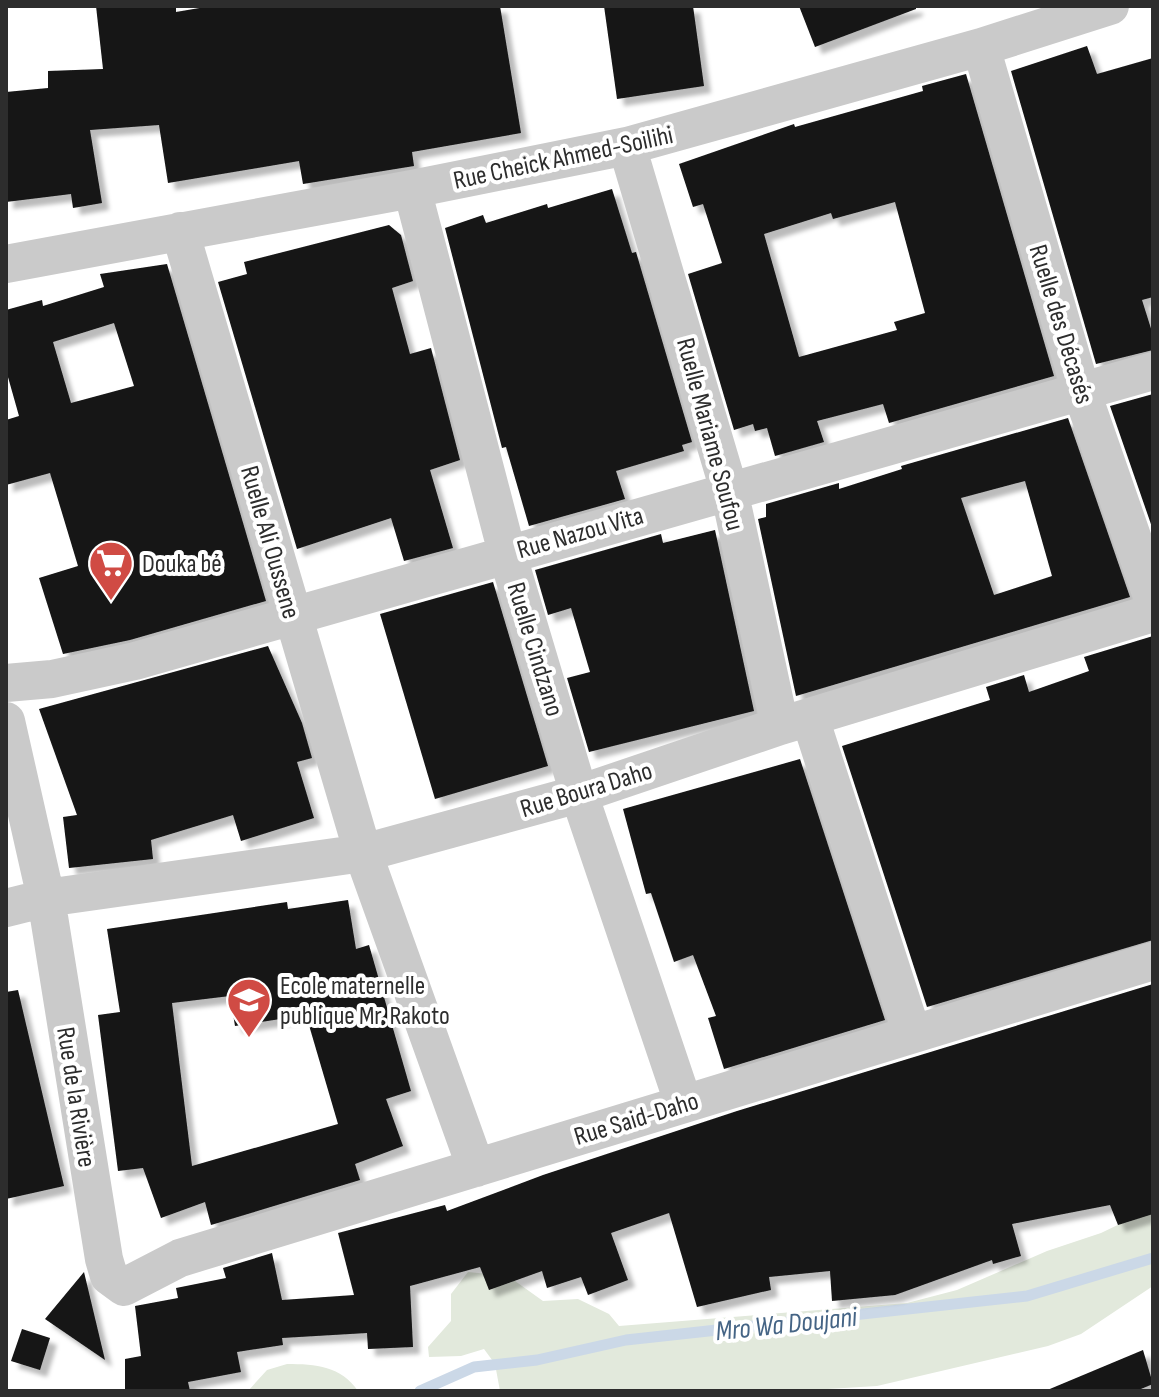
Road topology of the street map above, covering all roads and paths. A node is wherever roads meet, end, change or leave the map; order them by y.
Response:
1 (1110, 6) edge
2 (981, 47) junction
3 (627, 146) junction
4 (412, 189) junction
5 (180, 231) junction
6 (6, 264) edge
7 (1153, 371) edge
8 (1081, 390) junction
9 (729, 490) junction
10 (507, 553) junction
11 (1153, 597) edge
12 (1153, 613) edge
13 (293, 616) junction
14 (6, 683) edge
15 (6, 721) edge
16 (795, 722) junction
17 (579, 794) junction
18 (363, 853) junction
19 (46, 898) junction
20 (6, 908) edge
21 (1153, 961) edge
22 (912, 1033) junction
23 (683, 1102) junction
24 (476, 1168) junction
25 (124, 1287) joint

1 - 2 street, Rue Cheick Ahmed-Soilihi
2 - 3 street, Rue Cheick Ahmed-Soilihi
2 - 8 street, Ruelle des Décasés
3 - 4 street, Rue Cheick Ahmed-Soilihi
3 - 9 street, Ruelle Mariame Soufou
4 - 5 street, Rue Cheick Ahmed-Soilihi
4 - 10 street, Ruelle Cindzano
5 - 6 street, Rue Cheick Ahmed-Soilihi
5 - 13 street, Ruelle Ali Oussene
7 - 8 street, Rue Nazou Vita
8 - 9 street, Rue Nazou Vita
8 - 11 street, Ruelle des Décasés
9 - 10 street, Rue Nazou Vita
9 - 16 street, Ruelle Mariame Soufou
10 - 13 street, Rue Nazou Vita
10 - 17 street, Ruelle Cindzano
12 - 16 street, Rue Boura Daho
13 - 14 street, Rue Nazou Vita
13 - 18 street, Ruelle Ali Oussene
15 - 19 street, Rue de la Rivière
16 - 17 street, Rue Boura Daho
16 - 22 street, Ruelle Mariame Soufou
17 - 18 street, Rue Boura Daho
17 - 23 street, Ruelle Cindzano
18 - 19 street, Rue Boura Daho
18 - 24 street, Ruelle Ali Oussene
19 - 20 street, Rue Boura Daho
19 - 25 street, Rue de la Rivière
21 - 22 street, Rue Said-Daho
22 - 23 street, Rue Said-Daho
23 - 24 street, Rue Said-Daho
24 - 25 street, Rue Said-Daho

